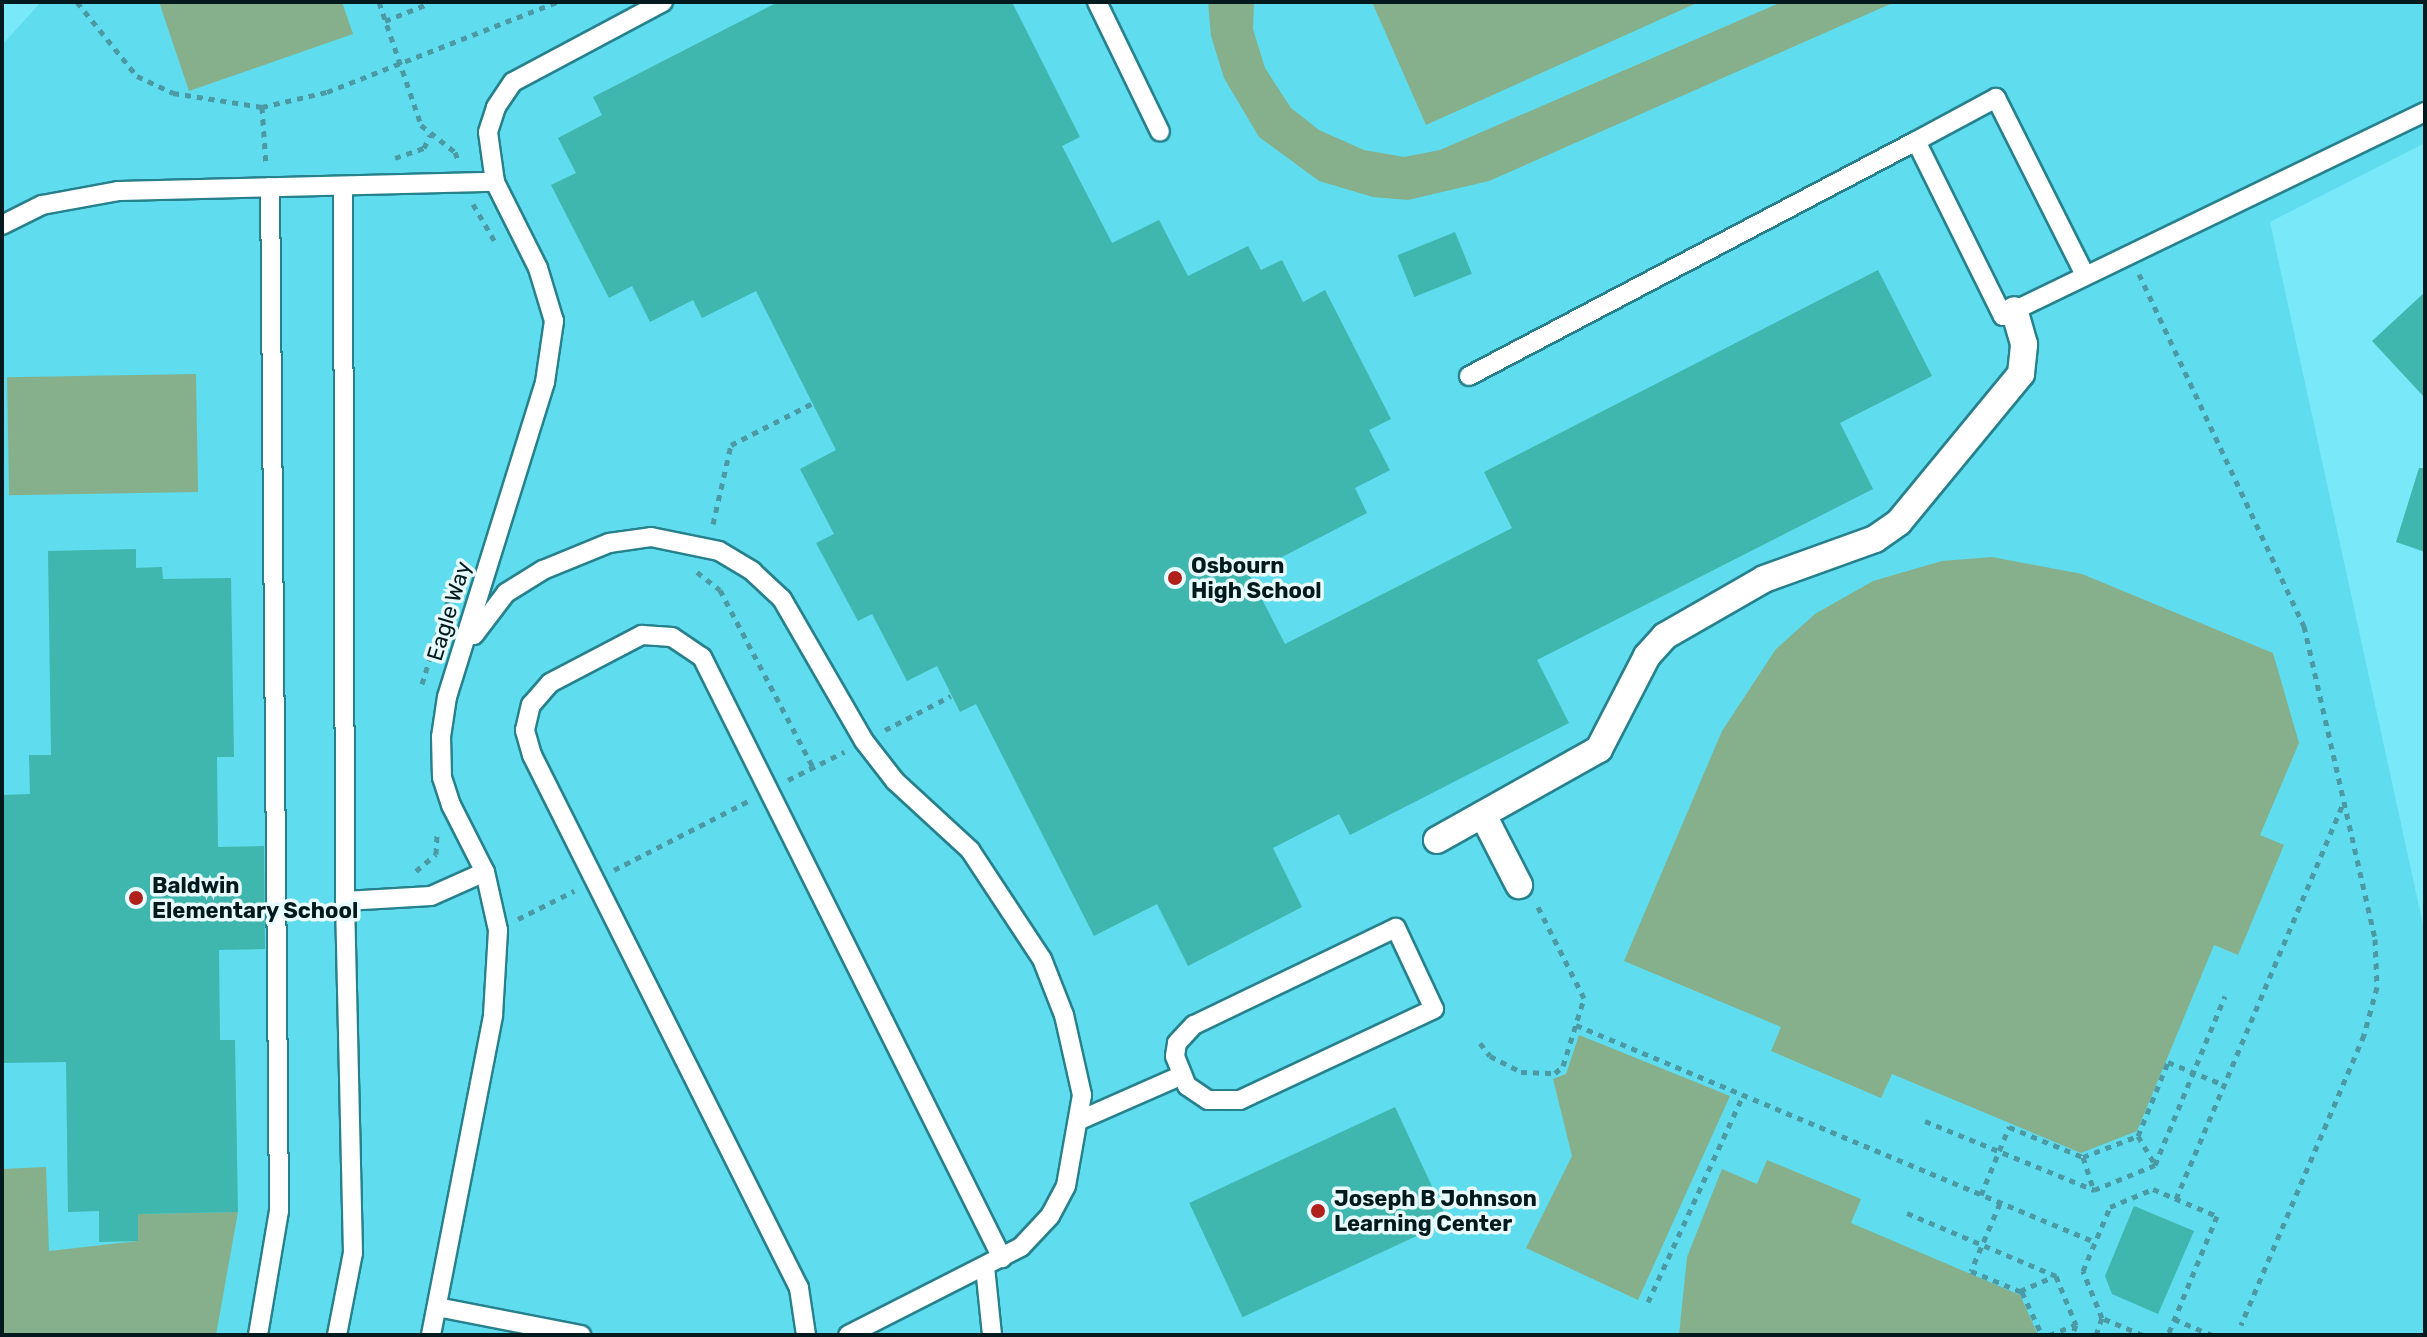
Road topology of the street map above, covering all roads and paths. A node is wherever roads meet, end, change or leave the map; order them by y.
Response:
1 (77, 2) edge
2 (379, 2) edge
3 (557, 2) edge
4 (663, 2) edge
5 (1097, 2) edge
6 (430, 3) edge
7 (385, 21) junction
8 (400, 65) junction
9 (262, 107) junction
10 (2425, 112) edge
11 (1160, 132) dead end
12 (430, 135) junction
13 (1916, 141) junction
14 (455, 152) dead end
15 (384, 162) dead end
16 (277, 165) dead end
17 (495, 182) junction
18 (343, 186) junction
19 (270, 187) junction
20 (2, 225) edge
21 (2129, 252) junction
22 (2084, 273) junction
23 (2014, 310) junction
24 (1469, 376) dead end
25 (460, 659) junction
26 (951, 696) dead end
27 (864, 741) junction
28 (771, 789) junction
29 (2345, 800) junction
30 (1483, 815) junction
31 (1437, 840) dead end
32 (485, 872) junction
33 (594, 880) junction
34 (1519, 885) joint
35 (345, 901) junction
36 (498, 930) junction
37 (2225, 996) dead end
38 (1576, 1025) junction
39 (1480, 1043) dead end
40 (2193, 1072) junction
41 (1180, 1076) junction
42 (2224, 1085) junction
43 (1743, 1095) junction
44 (1080, 1120) junction
45 (1925, 1121) dead end
46 (2138, 1136) junction
47 (1999, 1152) junction
48 (2083, 1157) junction
49 (2155, 1165) junction
50 (2094, 1190) junction
51 (1981, 1195) junction
52 (2176, 1199) junction
53 (2000, 1203) junction
54 (1907, 1213) dead end
55 (2095, 1242) junction
56 (1982, 1245) junction
57 (1002, 1258) junction
58 (985, 1267) junction
59 (2056, 1276) junction
60 (2019, 1291) junction
61 (1648, 1302) dead end
62 (437, 1307) junction
63 (2102, 1318) junction
64 (2174, 1319) junction
65 (2076, 1325) junction
66 (2241, 1325) dead end
67 (258, 1335) edge
68 (337, 1335) edge
69 (431, 1335) edge
70 (581, 1335) edge
71 (806, 1335) edge
72 (848, 1335) edge
73 (992, 1335) edge
74 (2042, 1335) edge
75 (2049, 1335) edge
76 (2072, 1335) edge
77 (2096, 1335) edge
78 (2143, 1335) edge
79 (2168, 1335) edge
80 (2212, 1335) edge

1 - 9 path
2 - 7 path
3 - 8 path
4 - 17 lane, Eagle Way
5 - 11 lane
6 - 7 path
7 - 8 path
8 - 9 path
8 - 12 path
9 - 16 path
10 - 21 lane
12 - 14 path
12 - 15 path
13 - 22 lane
13 - 23 lane
13 - 24 lane
17 - 18 lane
17 - 25 lane, Eagle Way
18 - 19 lane
18 - 35 lane
19 - 20 lane
19 - 67 lane
21 - 22 lane
21 - 29 path
22 - 23 lane
23 - 30 street
25 - 27 lane
25 - 32 lane, Eagle Way
26 - 27 path
27 - 28 path
27 - 44 lane
28 - 33 path
28 - 33 lane
28 - 57 lane
29 - 42 path
29 - 66 path
30 - 31 street
30 - 34 street
32 - 35 lane
32 - 36 lane, Eagle Way
33 - 36 path
33 - 71 lane
34 - 38 path
35 - 68 lane
36 - 62 lane, Eagle Way
37 - 40 path
38 - 39 path
38 - 43 path
40 - 42 path
40 - 46 path
40 - 49 path
41 - 41 lane
41 - 44 lane
42 - 52 path
43 - 51 path
43 - 61 path
44 - 57 lane
45 - 47 path
46 - 48 path
46 - 49 path
47 - 48 path
47 - 50 path
47 - 51 path
48 - 50 path
49 - 50 path
51 - 53 path
52 - 55 path
52 - 64 path
53 - 55 path
53 - 56 path
54 - 56 path
55 - 63 path
56 - 59 path
56 - 60 path
57 - 58 lane
58 - 72 lane
58 - 73 lane
59 - 60 path
59 - 65 path
60 - 74 path
62 - 69 lane, Eagle Way
62 - 70 lane
63 - 77 path
63 - 78 path
64 - 79 path
64 - 80 path
65 - 75 path
65 - 76 path

